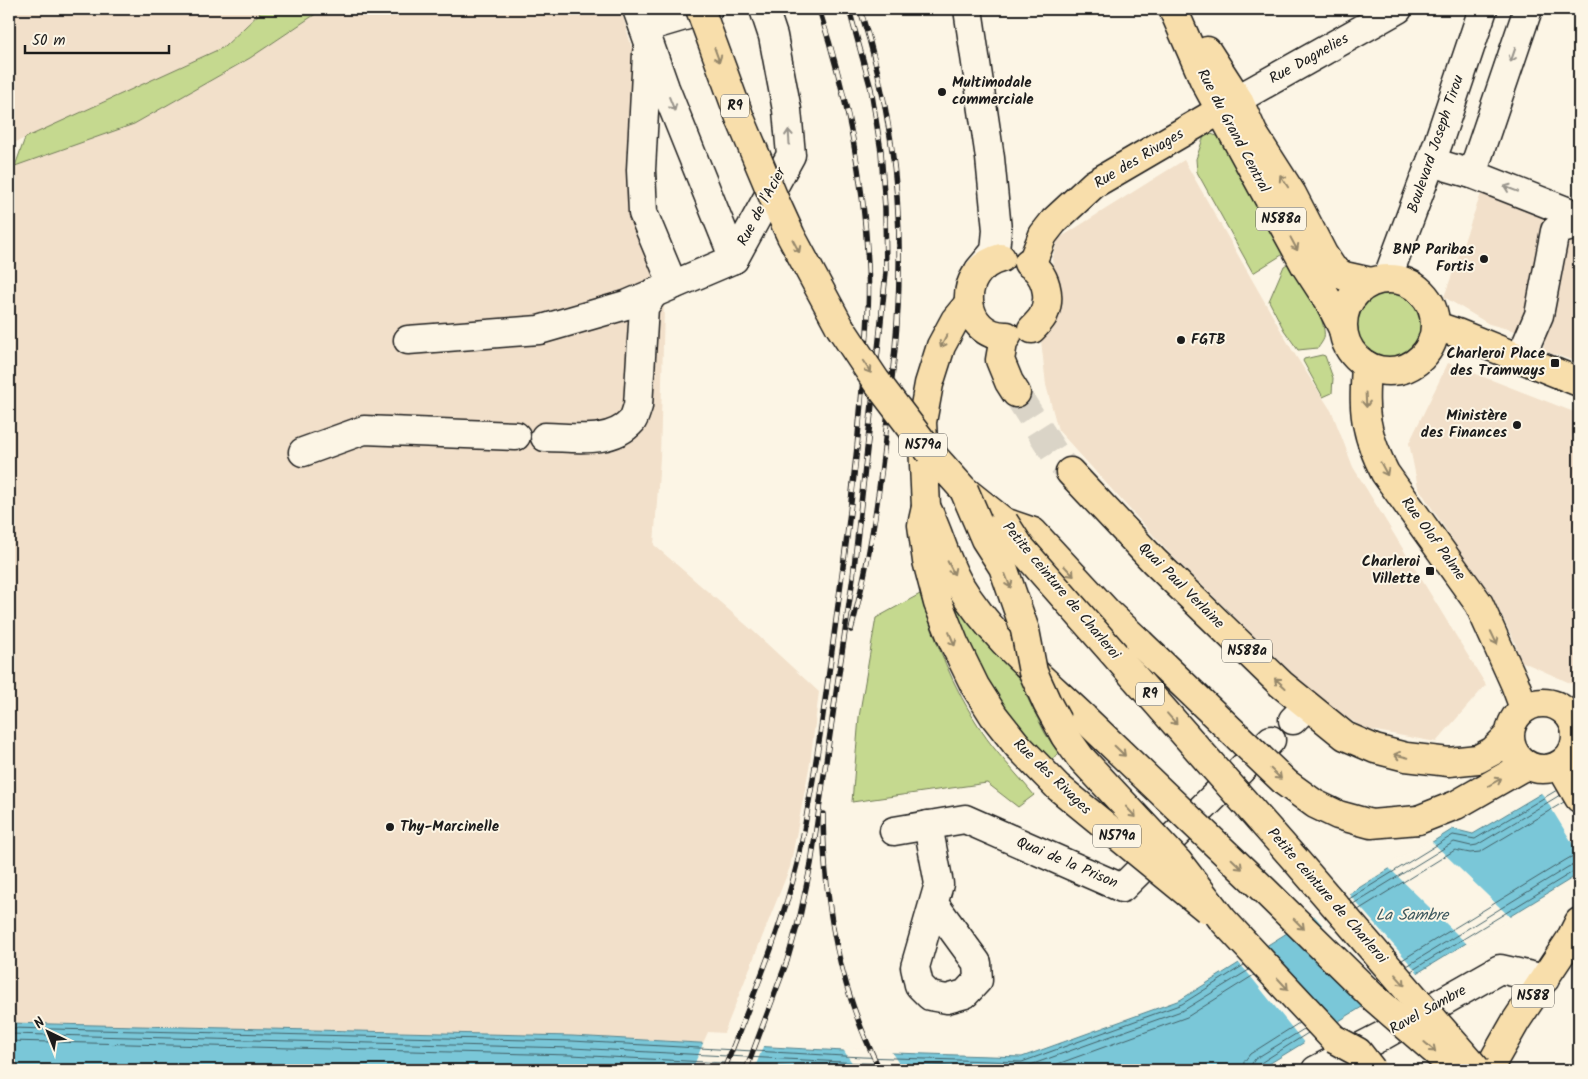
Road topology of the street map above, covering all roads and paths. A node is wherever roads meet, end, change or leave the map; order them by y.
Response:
1 (700, 9) edge
2 (708, 9) edge
3 (764, 9) edge
4 (968, 9) edge
5 (1173, 9) edge
6 (1178, 9) edge
7 (1398, 9) edge
8 (1482, 9) edge
9 (1528, 9) edge
10 (642, 24) edge
11 (1229, 104) junction
12 (1431, 162) junction
13 (1472, 174) junction
14 (1579, 216) edge
15 (1579, 224) edge
16 (734, 259) junction
17 (990, 264) joint
18 (1379, 280) junction
19 (664, 289) junction
20 (969, 303) junction
21 (1436, 326) junction
22 (1343, 329) junction
23 (1015, 334) junction
24 (408, 340) dead end
25 (1520, 359) junction
26 (1366, 365) junction
27 (1579, 382) edge
28 (1016, 394) tunnel mouth
29 (516, 436) dead end
30 (545, 436) dead end
31 (303, 452) dead end
32 (1070, 472) tunnel mouth
33 (964, 490) junction
34 (926, 507) junction
35 (1004, 522) junction
36 (1524, 708) junction
37 (1577, 725) edge
38 (1509, 734) junction
39 (1271, 740) dead end
40 (1526, 765) junction
41 (1561, 767) junction
42 (1579, 798) edge
43 (928, 825) junction
44 (894, 831) dead end
45 (934, 904) dead end
46 (1222, 919) junction
47 (1579, 922) edge
48 (1544, 979) junction
49 (1334, 1040) junction
50 (1316, 1070) edge
51 (1350, 1070) edge
52 (1372, 1070) edge
53 (1459, 1070) edge
54 (1477, 1070) edge
55 (1488, 1070) edge

1 -> 33 main road, Petite ceinture de Charleroi / R9, bridge
2 - 10 street
16 -> 3 street, Rue de l'Acier
4 - 17 street
5 - 11 main road, Rue du Grand Central / N588a
6 - 11 main road, Rue du Grand Central / N588a
7 - 11 street, Rue Dagnelies
8 - 12 street, Boulevard Joseph Tirou
9 -> 13 street
10 -> 16 street, Rue de l'Acier
10 - 19 street
18 -> 11 main road, Rue du Grand Central / N588a
11 -> 22 main road, Rue du Grand Central / N588a
11 - 23 main road, Rue des Rivages
12 - 13 street
12 - 18 street, Boulevard Joseph Tirou
14 -> 13 street
15 - 25 street
16 - 19 street
17 - 20 main road
18 - 21 main road, N588a
18 - 22 main road
19 - 24 street
19 - 30 street
20 - 23 main road
20 -> 34 main road, Rue des Rivages / N579a
21 - 25 main road
21 - 26 main road
22 - 26 main road, N588a
23 - 28 main road
25 - 27 main road
26 -> 36 main road, Rue Olof Palme
29 - 31 street
38 -> 32 main road, Quai Paul Verlaine / N588a
33 - 35 main road, Petite ceinture de Charleroi / R9
33 -> 46 main road, bridge
34 -> 46 main road, Rue des Rivages / N579a, bridge
34 -> 53 main road, bridge
35 -> 40 main road, bridge
35 -> 54 main road, Petite ceinture de Charleroi / R9, bridge
36 - 37 main road
36 - 38 main road, N588a
37 - 41 main road
38 - 40 main road
39 - 43 street, Quai de la Prison
40 - 41 main road
41 - 42 main road
43 - 44 street, Quai de la Prison
43 - 45 street
46 -> 49 main road, N579a
47 - 48 main road, N588
48 - 50 street, Ravel Sambre
48 - 55 main road, N588
49 - 51 main road, N579a
49 - 52 main road, N579a, bridge

